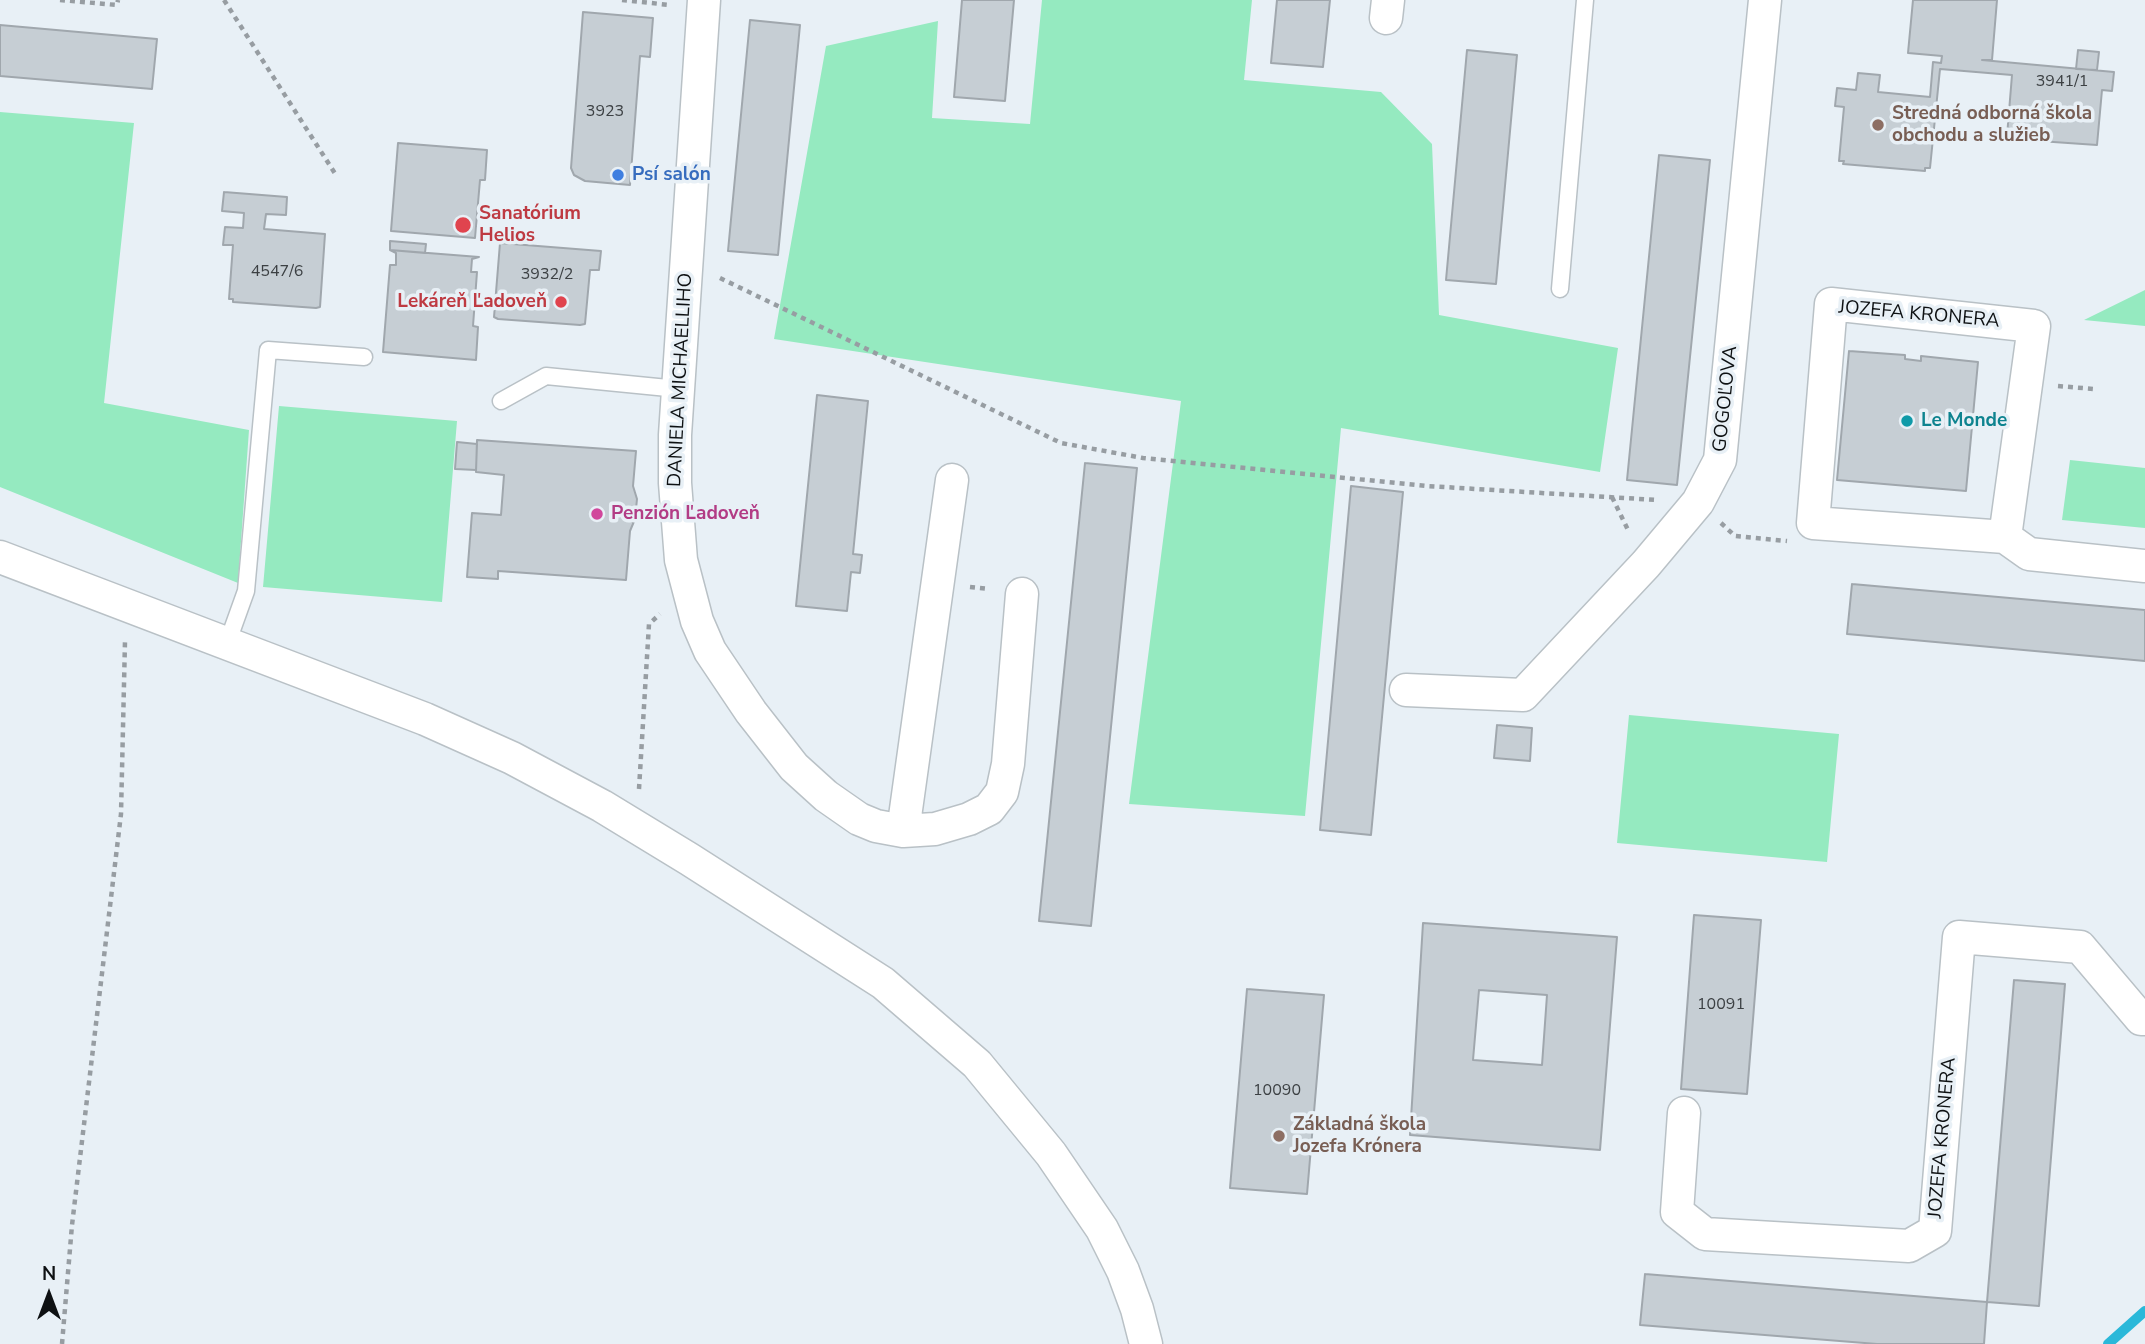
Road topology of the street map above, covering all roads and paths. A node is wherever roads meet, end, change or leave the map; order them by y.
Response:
1 (60, 0) edge
2 (118, 0) edge
3 (224, 0) edge
4 (622, 0) edge
5 (1586, 0) edge
6 (1765, 0) edge
7 (704, 4) edge
8 (336, 175) dead end
9 (686, 262) junction
10 (1560, 289) dead end
11 (364, 357) dead end
12 (678, 389) junction
13 (501, 401) dead end
14 (952, 480) dead end
15 (1698, 502) junction
16 (2005, 537) junction
17 (1797, 542) dead end
18 (0, 557) edge
19 (2145, 566) edge
20 (688, 589) junction
21 (1022, 594) dead end
22 (134, 610) junction
23 (227, 644) junction
24 (1406, 690) dead end
25 (638, 794) dead end
26 (903, 831) junction
27 (2145, 1019) edge
28 (1684, 1112) dead end
29 (62, 1344) edge
30 (1146, 1344) edge

1 - 2 path
3 - 8 path
4 - 7 path
5 - 10 lane
6 - 15 street, GOGOĽOVA
7 - 9 street, DANIELA MICHAELLIHO
9 - 12 street, DANIELA MICHAELLIHO
9 - 15 path
11 - 23 lane
12 - 13 lane
12 - 20 street, DANIELA MICHAELLIHO
14 - 26 street
15 - 17 path
15 - 24 street, GOGOĽOVA
16 - 16 street, JOZEFA KRONERA
16 - 19 street, JOZEFA KRONERA
18 - 22 street
20 - 25 path
20 - 26 street, DANIELA MICHAELLIHO
21 - 26 street, DANIELA MICHAELLIHO
22 - 23 street
22 - 29 path
23 - 30 street
27 - 28 street, JOZEFA KRONERA

